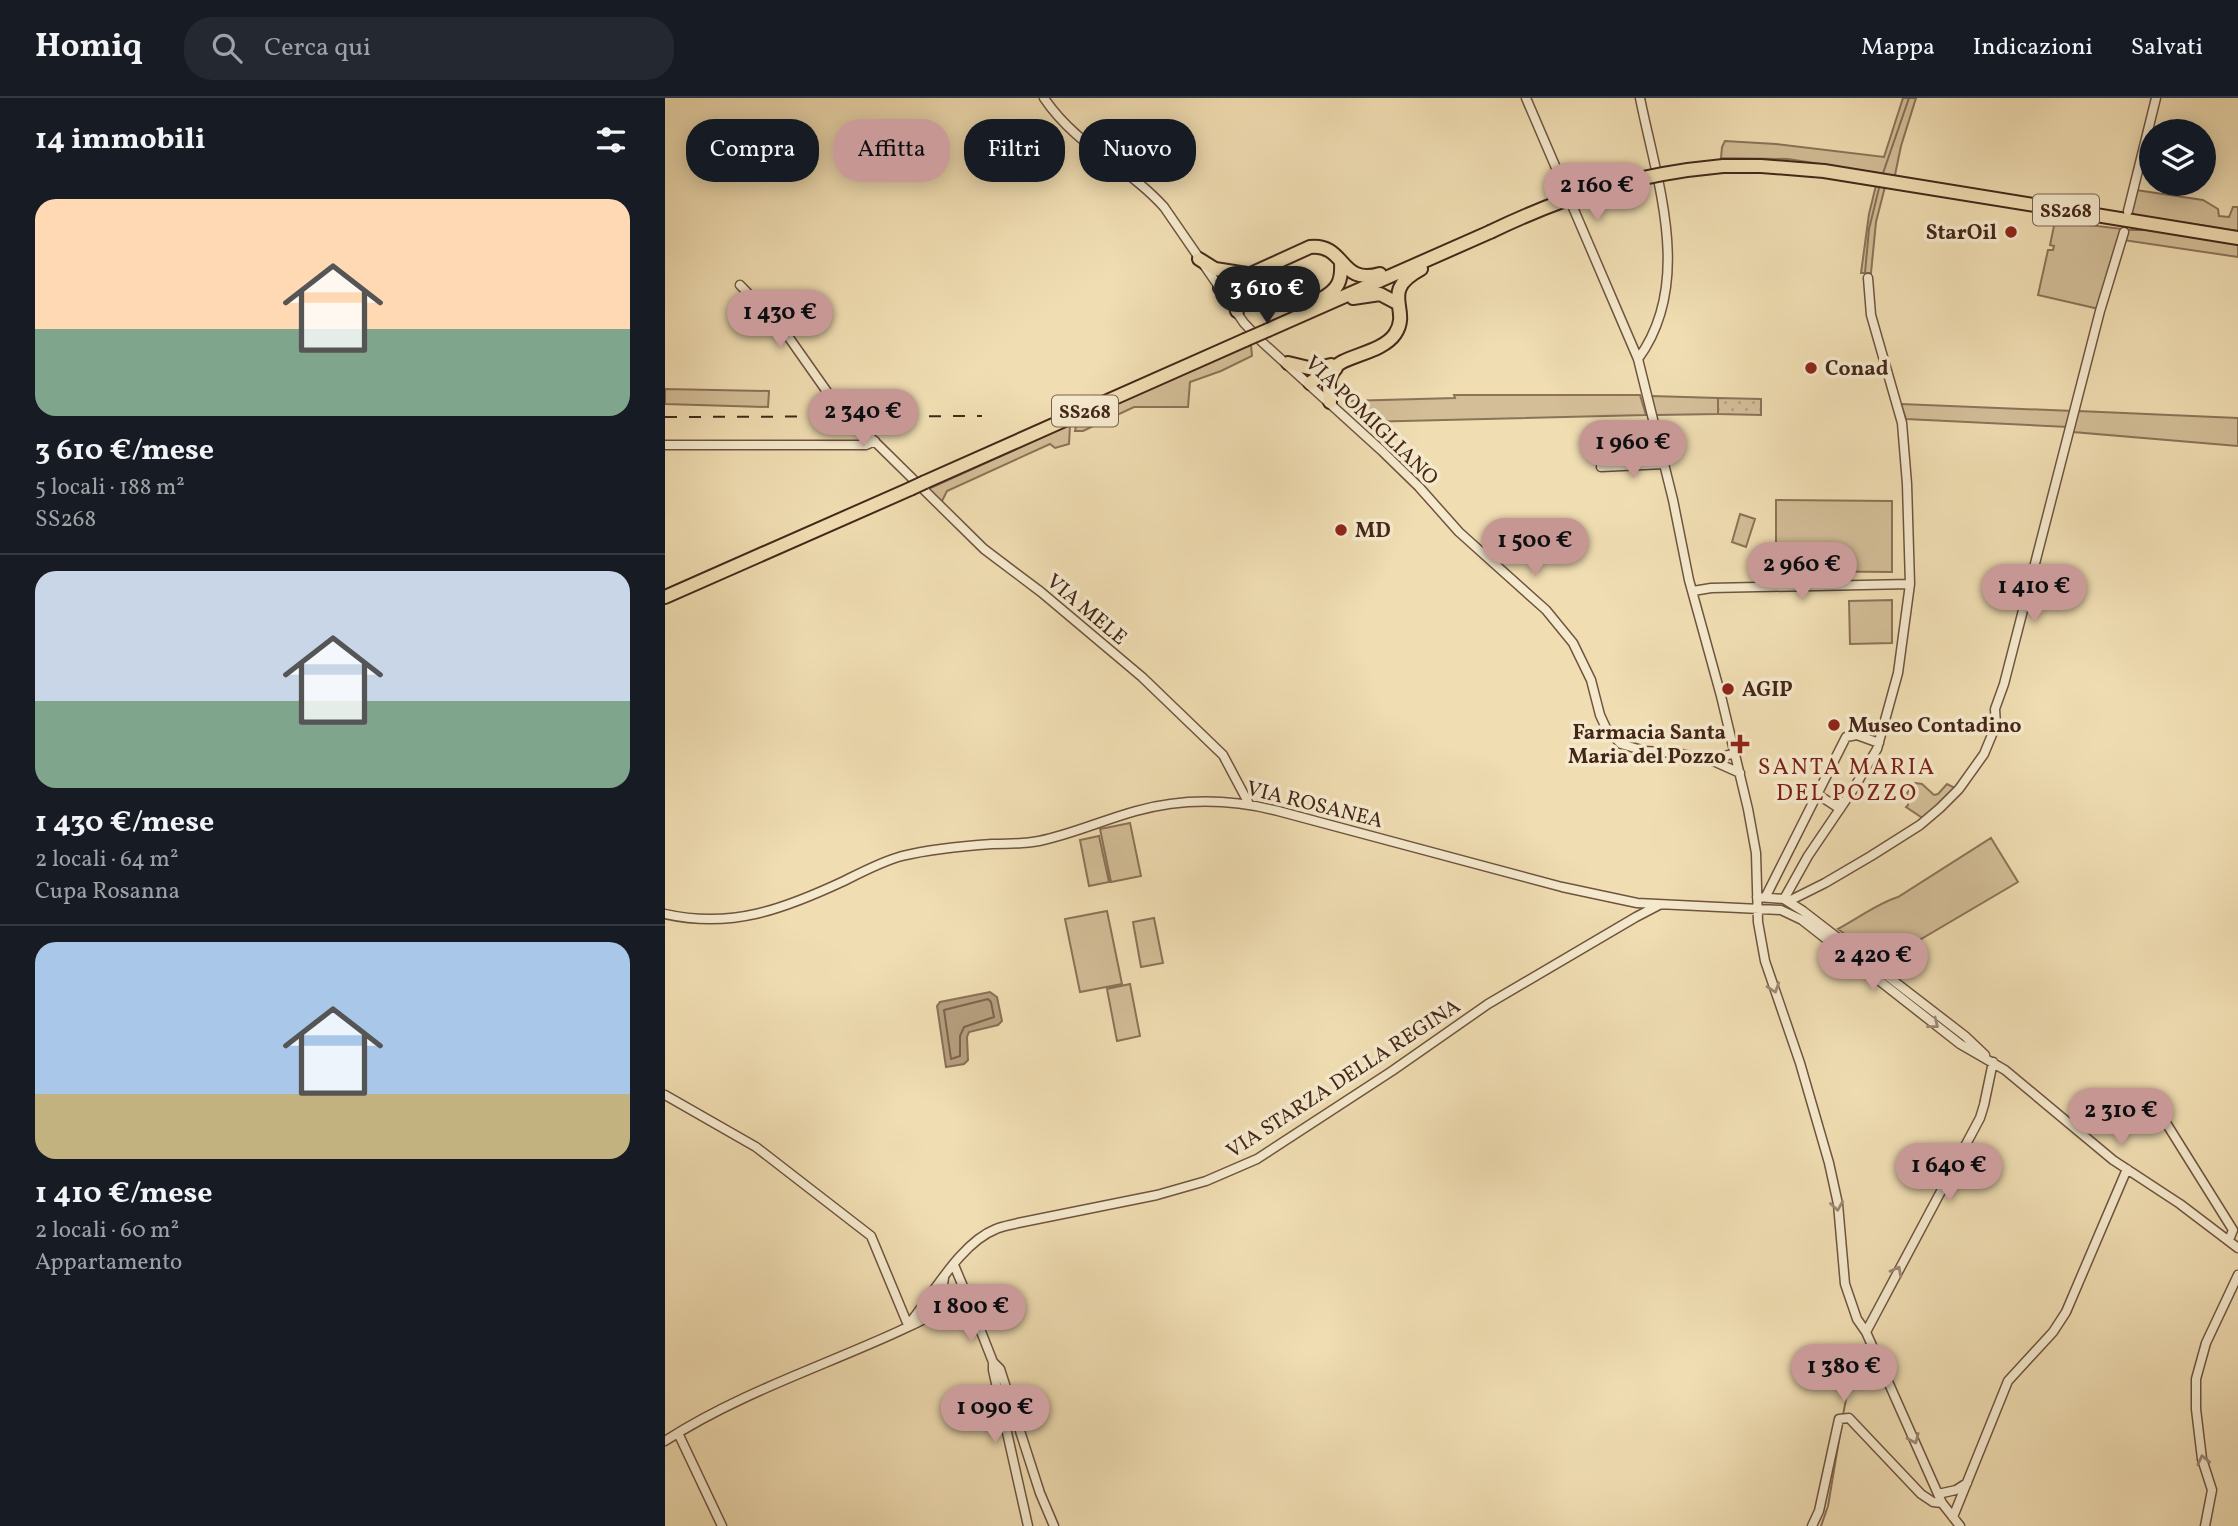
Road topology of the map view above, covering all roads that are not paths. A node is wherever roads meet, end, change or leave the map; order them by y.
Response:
1 (1044, 98) edge
2 (1526, 98) edge
3 (1640, 98) edge
4 (2157, 98) edge
5 (2128, 211) dead end
6 (2124, 232) dead end
7 (2238, 238) edge
8 (1453, 248) junction
9 (1430, 258) junction
10 (1199, 259) junction
11 (1341, 263) junction
12 (1247, 274) junction
13 (1868, 278) dead end
14 (740, 285) dead end
15 (1220, 288) junction
16 (1397, 303) junction
17 (1316, 309) junction
18 (1237, 311) junction
19 (1285, 323) junction
20 (1638, 359) junction
21 (1288, 363) junction
22 (1341, 363) junction
23 (1310, 383) junction
24 (1330, 402) junction
25 (875, 441) junction
26 (665, 445) edge
27 (1664, 464) junction
28 (1601, 467) dead end
29 (1910, 584) junction
30 (1693, 591) junction
31 (665, 597) edge
32 (1879, 743) junction
33 (1735, 753) junction
34 (1711, 760) junction
35 (1740, 773) junction
36 (1817, 794) junction
37 (1249, 804) junction
38 (1840, 809) junction
39 (1761, 896) junction
40 (1786, 900) junction
41 (1659, 905) junction
42 (1757, 908) junction
43 (665, 914) edge
44 (1993, 1062) junction
45 (665, 1095) edge
46 (2158, 1110) dead end
47 (2127, 1169) junction
48 (2229, 1240) junction
49 (2238, 1248) edge
50 (954, 1265) junction
51 (2238, 1275) edge
52 (944, 1278) junction
53 (967, 1296) junction
54 (952, 1304) junction
55 (976, 1316) junction
56 (908, 1325) junction
57 (1866, 1332) junction
58 (993, 1362) junction
59 (678, 1433) junction
60 (665, 1441) edge
61 (1967, 1483) junction
62 (1940, 1498) junction
63 (1953, 1517) junction
64 (722, 1526) edge
65 (1028, 1526) edge
66 (1054, 1526) edge
67 (1812, 1526) edge
68 (1960, 1526) edge
69 (2205, 1526) edge

1 - 10 street, VIA POMIGLIANO
2 - 20 street
3 - 20 street
4 - 5 street
6 - 40 street
7 - 8 highway, SS268, bridge
8 - 9 highway, SS268
8 - 16 highway
9 - 11 highway
9 - 17 highway, SS268
10 - 12 highway
10 - 15 street, VIA POMIGLIANO
11 - 12 highway
11 - 19 highway
12 - 15 highway
12 - 18 highway
13 - 29 street
14 - 25 street, VIA MELE, bridge
15 - 18 street, VIA POMIGLIANO
16 - 17 highway
16 - 22 highway
17 - 19 highway, SS268
18 - 21 street, VIA POMIGLIANO
19 - 31 highway, SS268, bridge
20 - 27 street
21 - 22 highway
21 - 23 street, VIA POMIGLIANO
22 - 23 highway
22 - 24 highway
23 - 24 street, VIA POMIGLIANO
24 - 34 street, VIA POMIGLIANO
25 - 26 street
25 - 37 street, VIA MELE
27 - 28 street
27 - 30 street
29 - 30 street
29 - 32 street
30 - 33 street
32 - 36 street
32 - 38 street
33 - 34 street, VIA POMIGLIANO
33 - 35 street
34 - 35 street, VIA POMIGLIANO
35 - 39 street
36 - 38 street
36 - 39 street
37 - 41 street, VIA ROSANEA
37 - 43 street, VIA ROSANEA
38 - 40 street
39 - 40 street
39 - 42 street
40 - 44 street
41 - 42 street, VIA ROSANEA
41 - 50 street, VIA STARZA DELLA REGINA
42 -> 44 street, VIA ROSANEA
42 -> 57 street
44 - 47 street
57 -> 44 street
45 - 56 street
46 - 48 street
47 - 48 street
47 - 61 street
48 - 49 street
50 - 52 street, VIA STARZA DELLA REGINA
50 - 53 street
69 -> 51 street
52 - 54 street
52 - 56 street, VIA STARZA DELLA REGINA
53 - 54 street, VIA STARZA DELLA REGINA
53 - 55 street
54 - 55 street
54 - 56 street, VIA STARZA DELLA REGINA
55 - 58 street
56 - 59 street, VIA STARZA DELLA REGINA
57 -> 62 street
58 - 65 street
58 - 66 street
59 - 60 street, VIA STARZA DELLA REGINA
59 - 64 street
61 - 62 street
61 - 63 street
62 - 63 street
62 - 67 street
63 - 68 street

